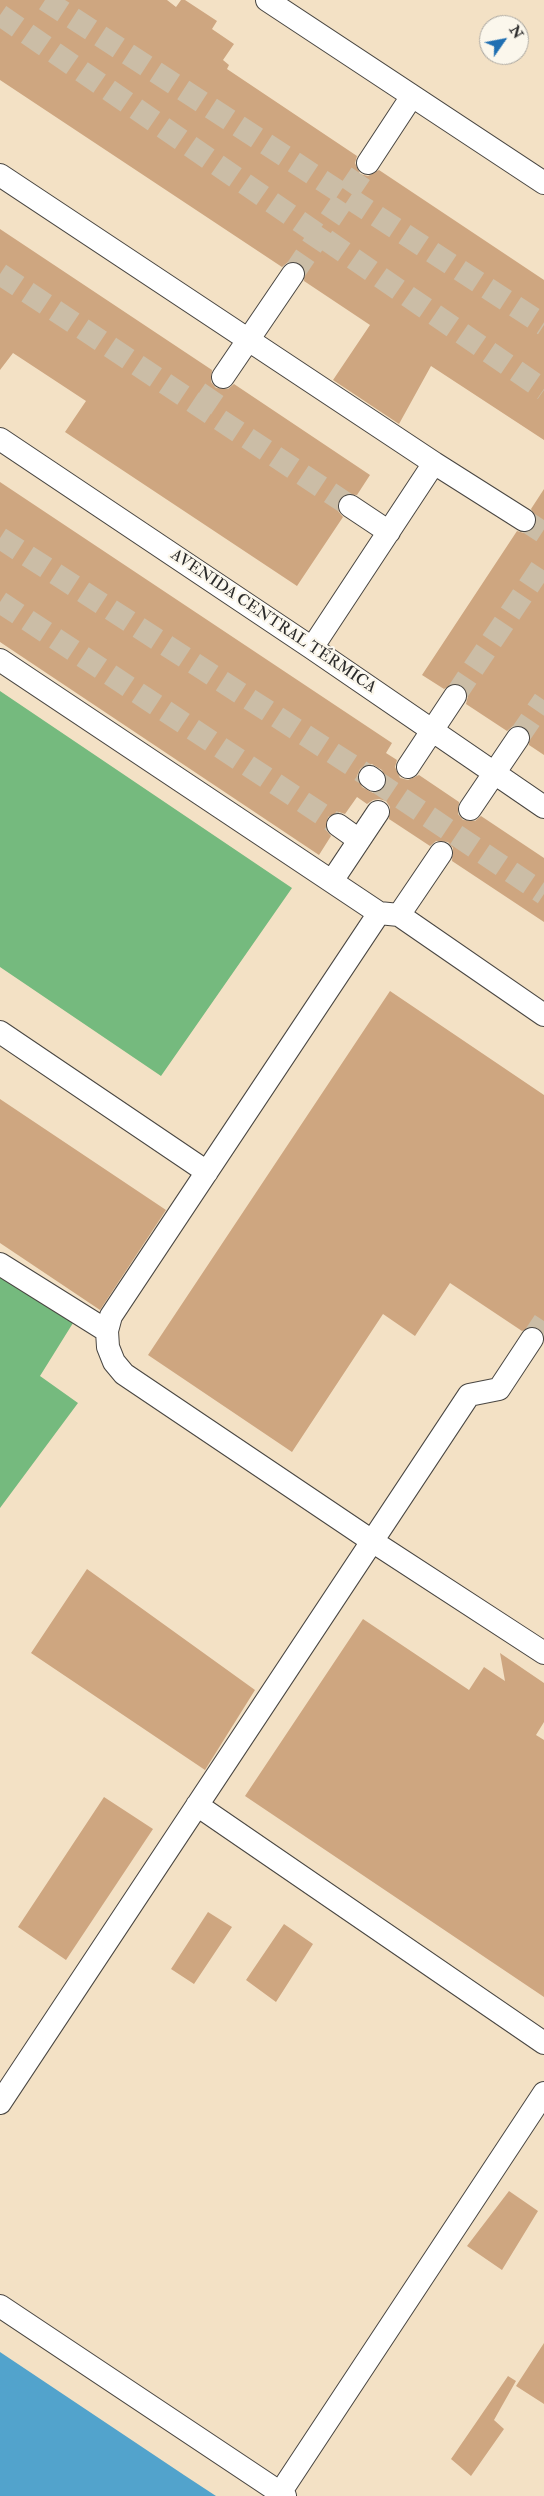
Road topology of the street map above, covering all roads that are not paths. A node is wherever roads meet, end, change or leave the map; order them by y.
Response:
1 (267, 0) edge
2 (412, 96) junction
3 (368, 163) tunnel mouth
4 (0, 175) edge
5 (544, 183) edge
6 (293, 274) tunnel mouth
7 (248, 340) junction
8 (223, 377) tunnel mouth
9 (0, 439) edge
10 (434, 463) junction
11 (350, 506) tunnel mouth
12 (524, 520) tunnel mouth
13 (389, 532) junction
14 (312, 648) junction
15 (0, 660) edge
16 (455, 696) tunnel mouth
17 (432, 730) junction
18 (518, 738) tunnel mouth
19 (408, 767) dead end
20 (495, 773) junction
21 (544, 807) edge
22 (470, 809) dead end
23 (378, 812) dead end
24 (338, 825) tunnel mouth
25 (359, 840) junction
26 (441, 853) dead end
27 (332, 881) junction
28 (389, 914) junction
29 (544, 1015) edge
30 (0, 1032) edge
31 (207, 1172) junction
32 (0, 1264) edge
33 (107, 1331) junction
34 (532, 1338) tunnel mouth
35 (372, 1541) junction
36 (544, 1653) edge
37 (197, 1805) junction
38 (544, 2043) edge
39 (544, 2093) edge
40 (0, 2103) edge
41 (0, 2306) edge
42 (282, 2494) edge

1 - 2 lane
2 - 3 lane
2 - 5 lane
4 - 7 lane
6 - 7 lane
7 - 8 lane
7 - 10 lane
9 - 14 lane, AVENIDA CENTRAL TÉRMICA
10 - 12 lane
10 - 13 lane
11 - 13 lane
13 - 14 lane
14 - 17 lane, AVENIDA CENTRAL TÉRMICA
15 - 27 lane
16 - 17 lane
17 - 19 lane
17 - 20 lane, AVENIDA CENTRAL TÉRMICA
18 - 20 lane
20 - 21 lane, AVENIDA CENTRAL TÉRMICA
20 - 22 lane
23 - 25 lane
24 - 25 lane
25 - 27 lane
26 - 28 lane
27 - 28 lane
28 - 29 lane
28 - 31 lane
30 - 31 lane
31 - 33 lane
32 - 33 lane
33 - 35 lane
34 - 35 lane
35 - 36 lane
35 - 37 lane
37 - 38 lane
37 - 40 lane
39 - 42 lane
41 - 42 lane

